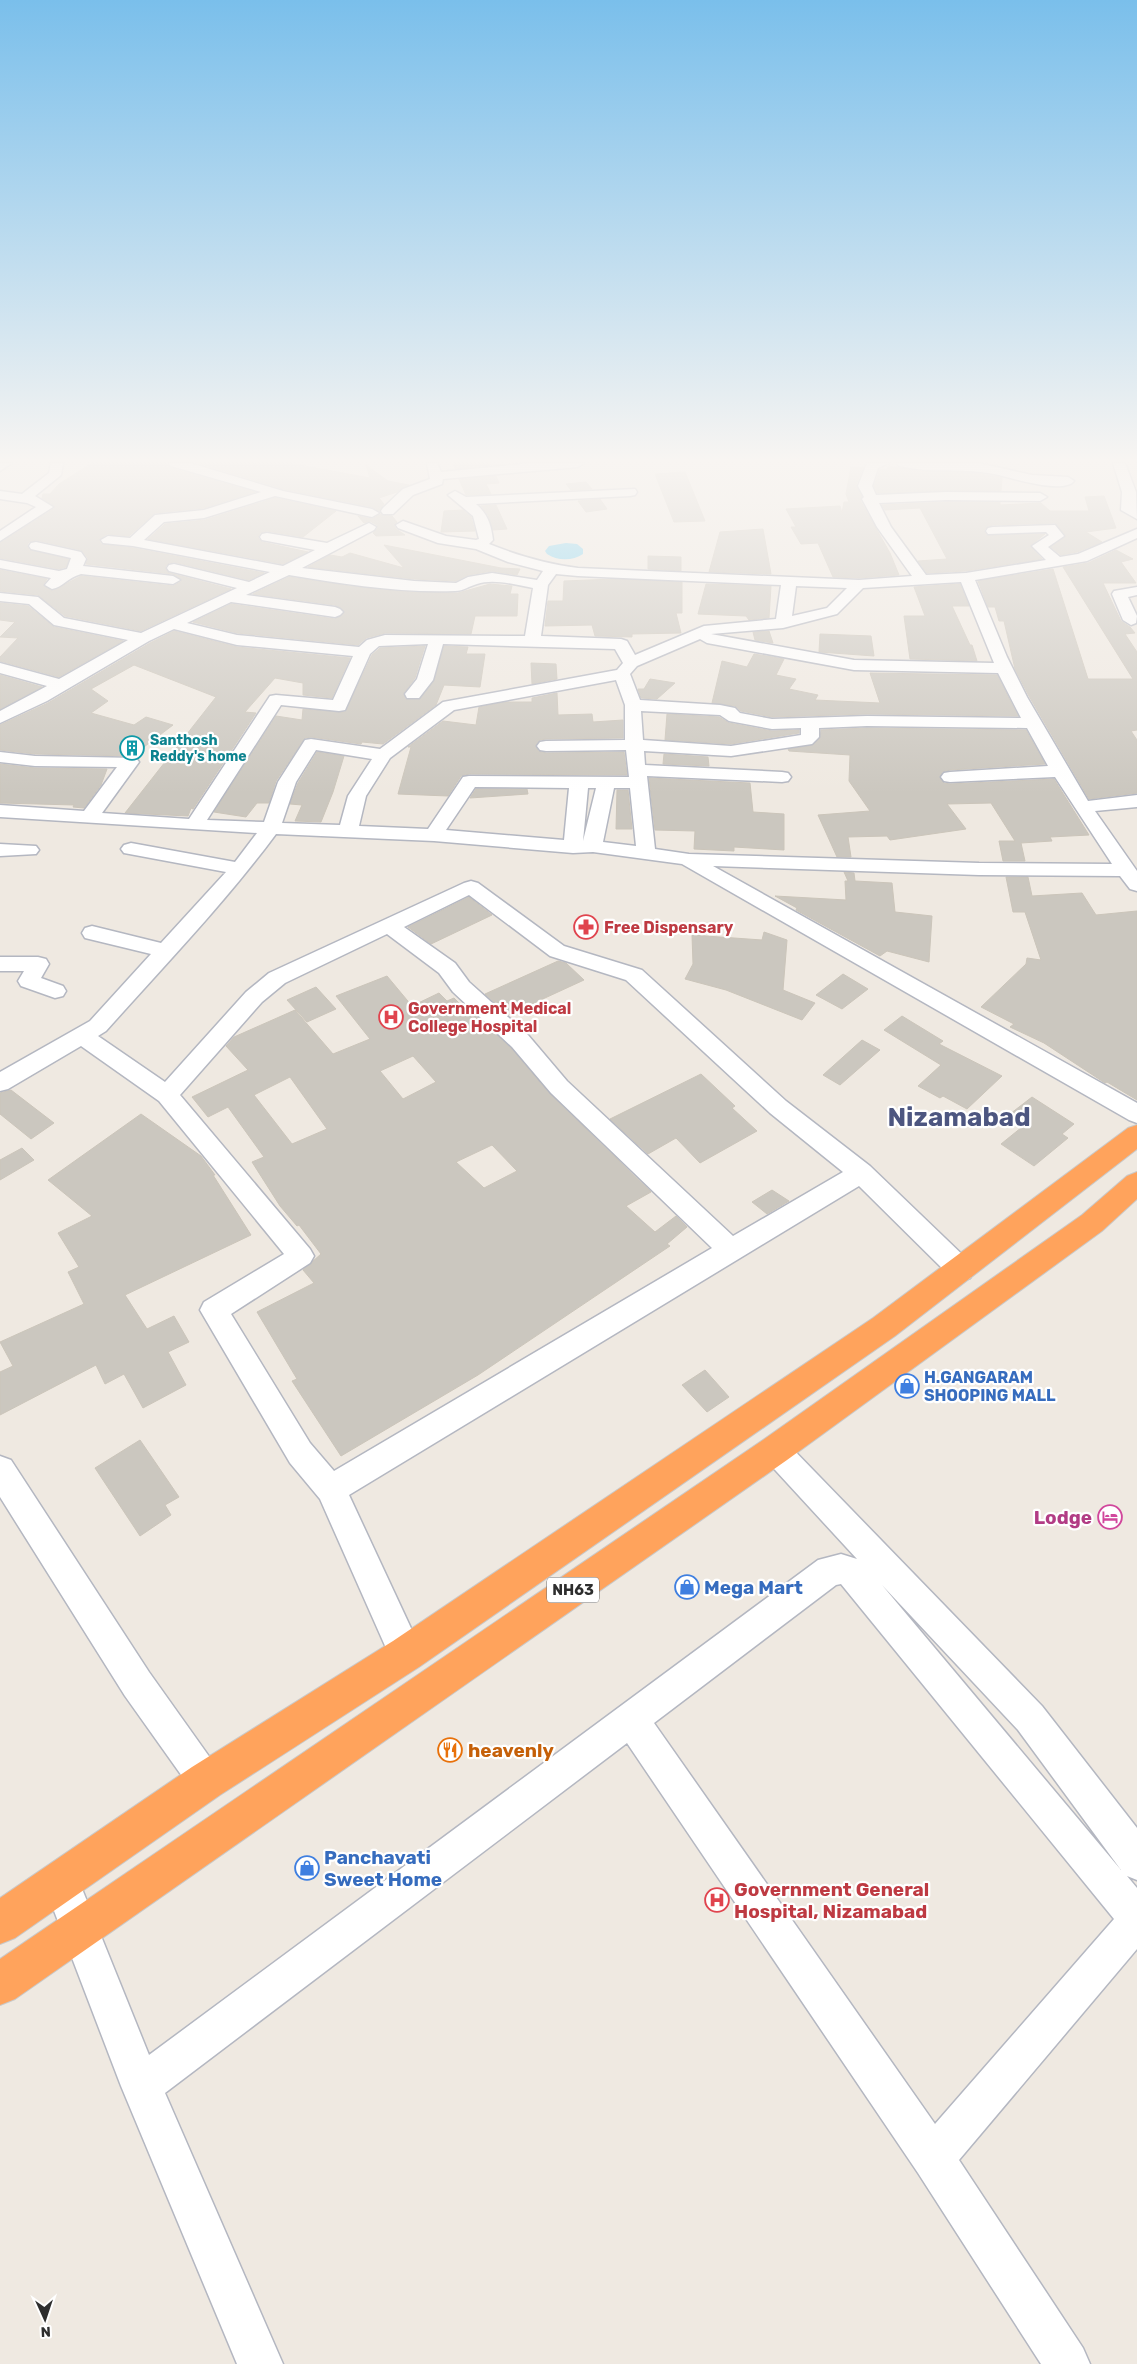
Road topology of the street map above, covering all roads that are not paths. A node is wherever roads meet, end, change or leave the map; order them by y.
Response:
1 (66, 573) edge
2 (157, 573) edge
3 (279, 573) edge
4 (306, 573) edge
5 (549, 573) edge
6 (617, 573) edge
7 (916, 573) edge
8 (989, 573) edge
9 (966, 577) junction
10 (921, 580) junction
11 (789, 581) junction
12 (859, 584) junction
13 (541, 585) junction
14 (250, 587) junction
15 (1137, 591) edge
16 (0, 597) edge
17 (228, 597) junction
18 (33, 600) junction
19 (335, 612) dead end
20 (1131, 620) dead end
21 (783, 623) junction
22 (172, 624) junction
23 (695, 636) junction
24 (143, 638) junction
25 (437, 640) junction
26 (532, 641) junction
27 (363, 652) junction
28 (0, 668) edge
29 (626, 668) junction
30 (1004, 668) junction
31 (61, 686) junction
32 (413, 694) dead end
33 (633, 705) junction
34 (0, 718) edge
35 (810, 722) junction
36 (1032, 723) junction
37 (634, 745) junction
38 (546, 746) dead end
39 (383, 755) junction
40 (0, 757) edge
41 (1060, 771) junction
42 (637, 777) junction
43 (782, 777) dead end
44 (950, 777) dead end
45 (579, 783) junction
46 (606, 783) junction
47 (1137, 801) edge
48 (1082, 807) junction
49 (0, 811) edge
50 (90, 816) junction
51 (194, 825) junction
52 (271, 828) junction
53 (348, 832) junction
54 (434, 835) junction
55 (583, 847) junction
56 (131, 849) dead end
57 (0, 850) edge
58 (29, 850) dead end
59 (646, 852) junction
60 (687, 859) junction
61 (1127, 861) edge
62 (240, 869) junction
63 (1137, 885) edge
64 (389, 926) junction
65 (92, 933) dead end
66 (167, 952) junction
67 (0, 964) edge
68 (55, 990) dead end
69 (82, 1036) junction
70 (0, 1083) edge
71 (167, 1095) junction
72 (1137, 1131) edge
73 (861, 1173) junction
74 (1137, 1183) edge
75 (731, 1250) junction
76 (962, 1270) junction
77 (775, 1450) junction
78 (0, 1470) edge
79 (331, 1490) junction
80 (406, 1654) junction
81 (631, 1719) junction
82 (206, 1782) junction
83 (1137, 1862) edge
84 (61, 1882) junction
85 (0, 1923) edge
86 (80, 1929) junction
87 (0, 1984) edge
88 (141, 2086) junction
89 (933, 2158) junction
90 (260, 2364) edge
91 (1067, 2364) edge

1 - 18 street
2 - 14 street
3 - 14 street
4 - 13 street
5 - 13 street
6 - 11 street
7 - 10 street
8 - 9 street
9 - 10 street
9 - 30 street
10 - 12 street
11 - 12 street
11 - 21 street
12 - 21 street
13 - 26 street
14 - 17 street
15 - 20 street
16 - 18 street
17 - 19 street
17 - 22 street
18 - 24 street
21 - 23 street
22 - 24 street
22 - 27 street
23 - 29 street
23 - 30 street
24 - 31 street
25 - 26 street
25 - 27 street
25 - 32 street
26 - 29 street
27 - 51 street
28 - 31 street
29 - 33 street
29 - 39 street
30 - 36 street
31 - 34 street
33 - 35 street
33 - 37 street
35 - 36 street
35 - 37 street
36 - 41 street
37 - 38 street
37 - 42 street
39 - 52 street
39 - 53 street
40 - 50 street
41 - 44 street
41 - 48 street
42 - 43 street
42 - 46 street
42 - 59 street
45 - 46 street
45 - 54 street
45 - 55 street
46 - 55 street
47 - 48 street
48 - 61 street
49 - 50 street
50 - 51 street
51 - 52 street
52 - 53 street
52 - 62 street
53 - 54 street
54 - 55 street
55 - 59 street
56 - 62 street
57 - 58 street
59 - 60 street
60 - 61 street
60 - 72 street
61 - 63 street
62 - 66 street
64 - 71 street
64 - 73 street
64 - 75 street
65 - 66 street
66 - 69 street
67 - 68 street
69 - 70 street
69 - 71 street
71 - 79 street
72 - 76 highway, NH63
73 - 75 street
73 - 76 street
74 - 77 highway, NH63
75 - 79 street
76 - 80 highway, NH63
77 - 83 street
77 - 86 highway, NH63
78 - 82 street
79 - 80 street
80 - 82 highway, NH63
81 - 88 street
81 - 89 street
81 - 89 street
82 - 84 highway, NH63
84 - 85 highway, NH63
84 - 86 street
86 - 87 highway, NH63
86 - 88 street
88 - 90 street
89 - 91 street

